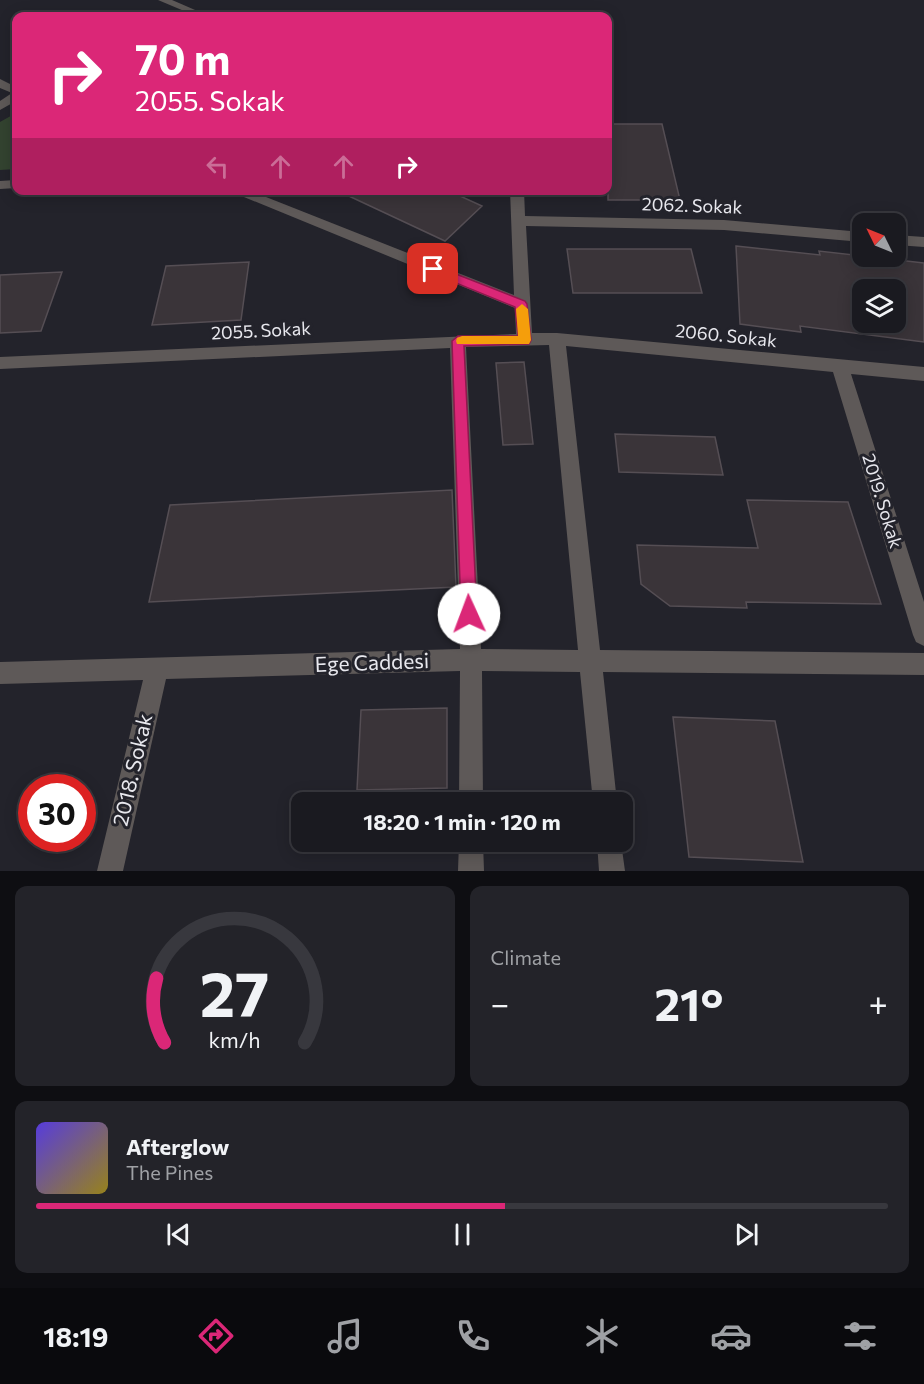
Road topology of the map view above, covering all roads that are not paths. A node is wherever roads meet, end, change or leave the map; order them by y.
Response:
1 (163, 0) edge
2 (184, 12) edge
3 (247, 195) edge
4 (517, 195) edge
5 (520, 222) junction
6 (852, 236) edge
7 (906, 241) edge
8 (924, 242) edge
9 (521, 304) junction
10 (557, 339) junction
11 (524, 340) junction
12 (458, 341) junction
13 (0, 363) edge
14 (840, 367) junction
15 (924, 374) edge
16 (924, 636) edge
17 (471, 660) junction
18 (591, 662) junction
19 (924, 664) edge
20 (157, 669) junction
21 (0, 673) edge
22 (471, 792) edge
23 (604, 792) edge
24 (471, 852) edge
25 (610, 852) edge
26 (110, 871) edge
27 (471, 871) edge
28 (612, 871) edge

1 - 2 street
3 - 9 street
4 - 5 street
5 - 6 street, 2062. Sokak
5 - 9 street
7 - 8 street
9 - 11 street
10 - 11 street, 2060. Sokak
10 - 14 street, 2060. Sokak
10 - 18 street
11 - 12 street, 2055. Sokak
12 - 13 street, 2055. Sokak
12 - 17 street
14 - 15 street, 2060. Sokak
14 - 16 street, 2019. Sokak
17 - 18 street, Ege Caddesi
17 - 20 street, Ege Caddesi
17 - 22 street
18 - 19 street, Ege Caddesi
18 - 23 street
20 - 21 street, Ege Caddesi
20 - 26 street, 2018. Sokak
24 - 27 street
25 - 28 street

